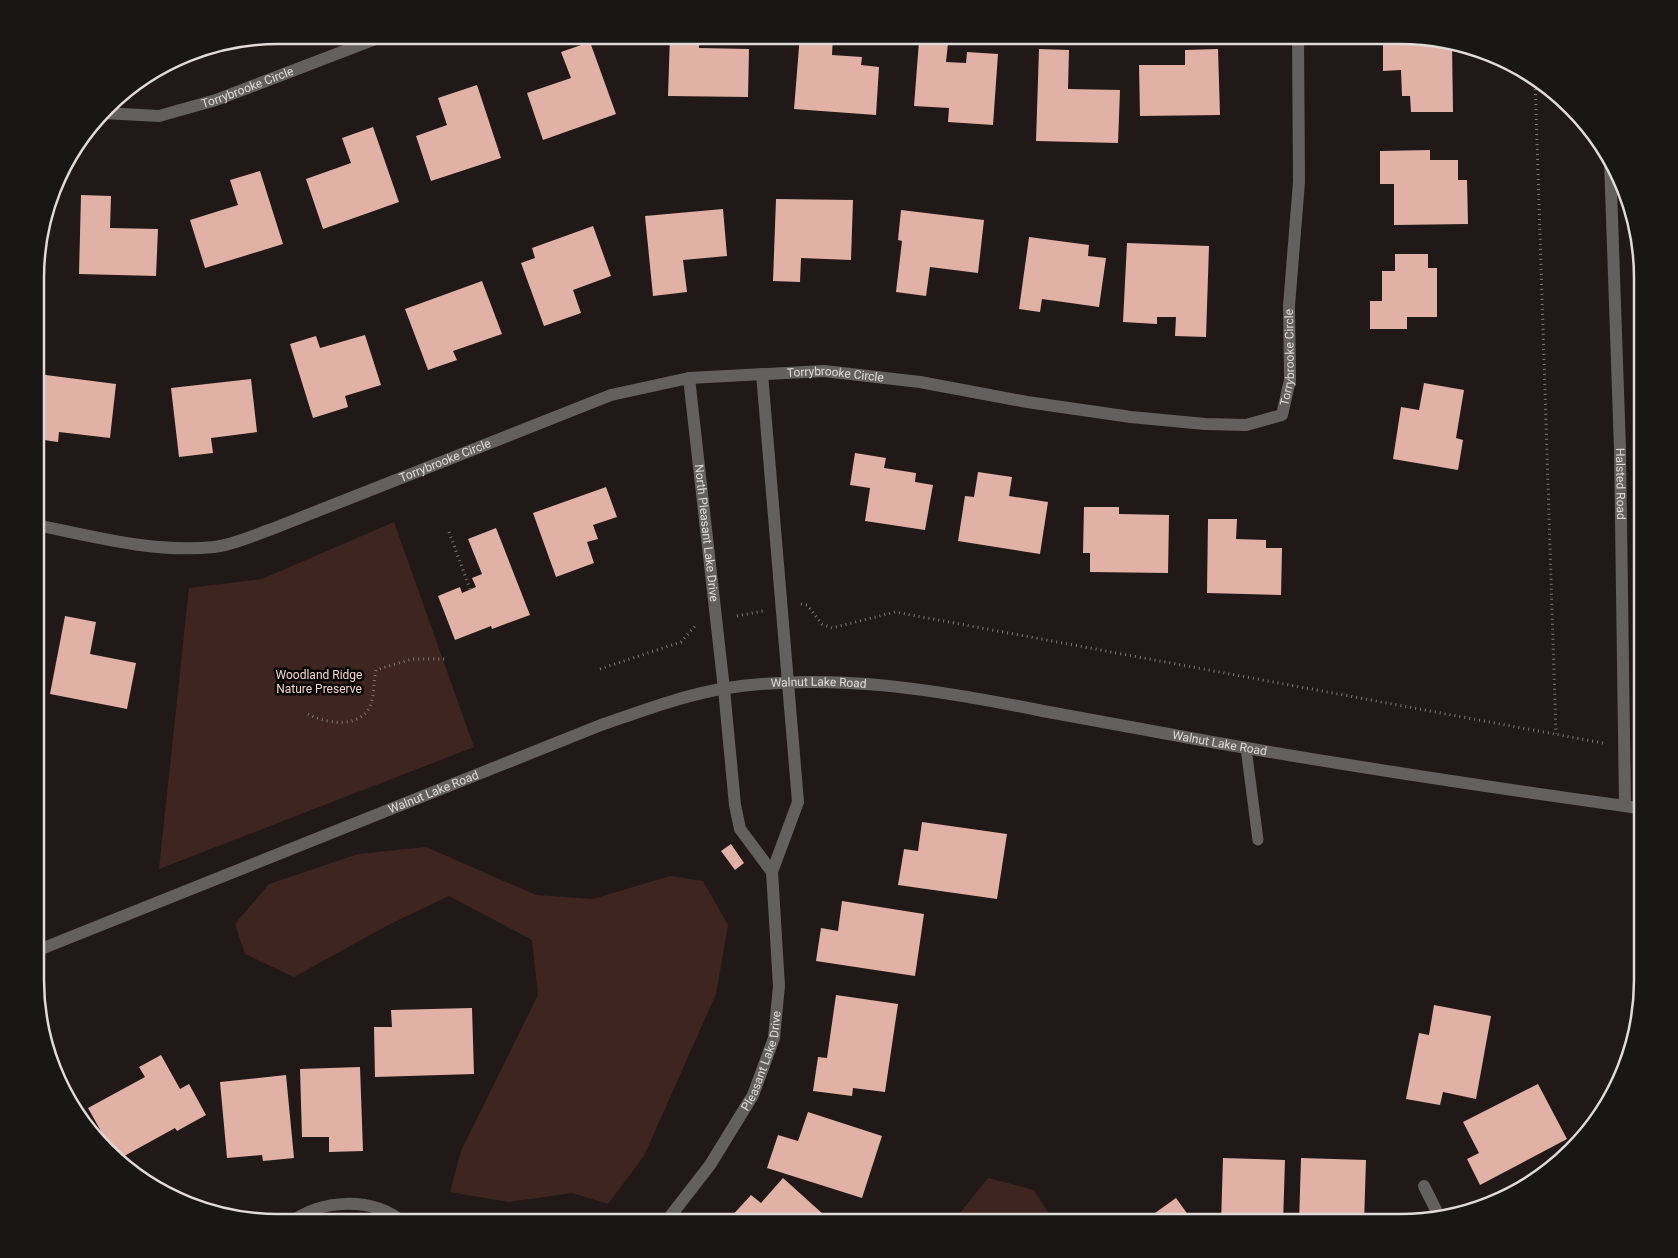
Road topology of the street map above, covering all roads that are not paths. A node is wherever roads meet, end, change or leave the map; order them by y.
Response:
1 (362, 44) edge
2 (1298, 44) edge
3 (110, 114) edge
4 (1611, 175) edge
5 (762, 374) junction
6 (689, 378) junction
7 (44, 527) edge
8 (788, 682) junction
9 (724, 689) junction
10 (1246, 748) junction
11 (1625, 806) junction
12 (1634, 808) edge
13 (1258, 840) dead end
14 (772, 872) junction
15 (44, 948) edge
16 (1424, 1186) dead end
17 (1437, 1211) edge
18 (303, 1214) edge
19 (388, 1214) edge
20 (672, 1214) edge

1 - 3 street, Torrybrooke Circle
2 - 5 street, Torrybrooke Circle
4 - 11 street, Halsted Road
5 - 6 street, Torrybrooke Circle
5 - 8 street
6 - 7 street, Torrybrooke Circle
6 - 9 street, North Pleasant Lake Drive
8 - 9 street, Walnut Lake Road
8 - 10 street, Walnut Lake Road
8 - 14 street, Pleasant Lake Drive
9 - 14 street
9 - 15 street, Walnut Lake Road
10 - 11 street, Walnut Lake Road
10 - 13 lane
11 - 12 street, Walnut Lake Road
14 - 20 street, Pleasant Lake Drive
16 - 17 street
18 - 19 street

